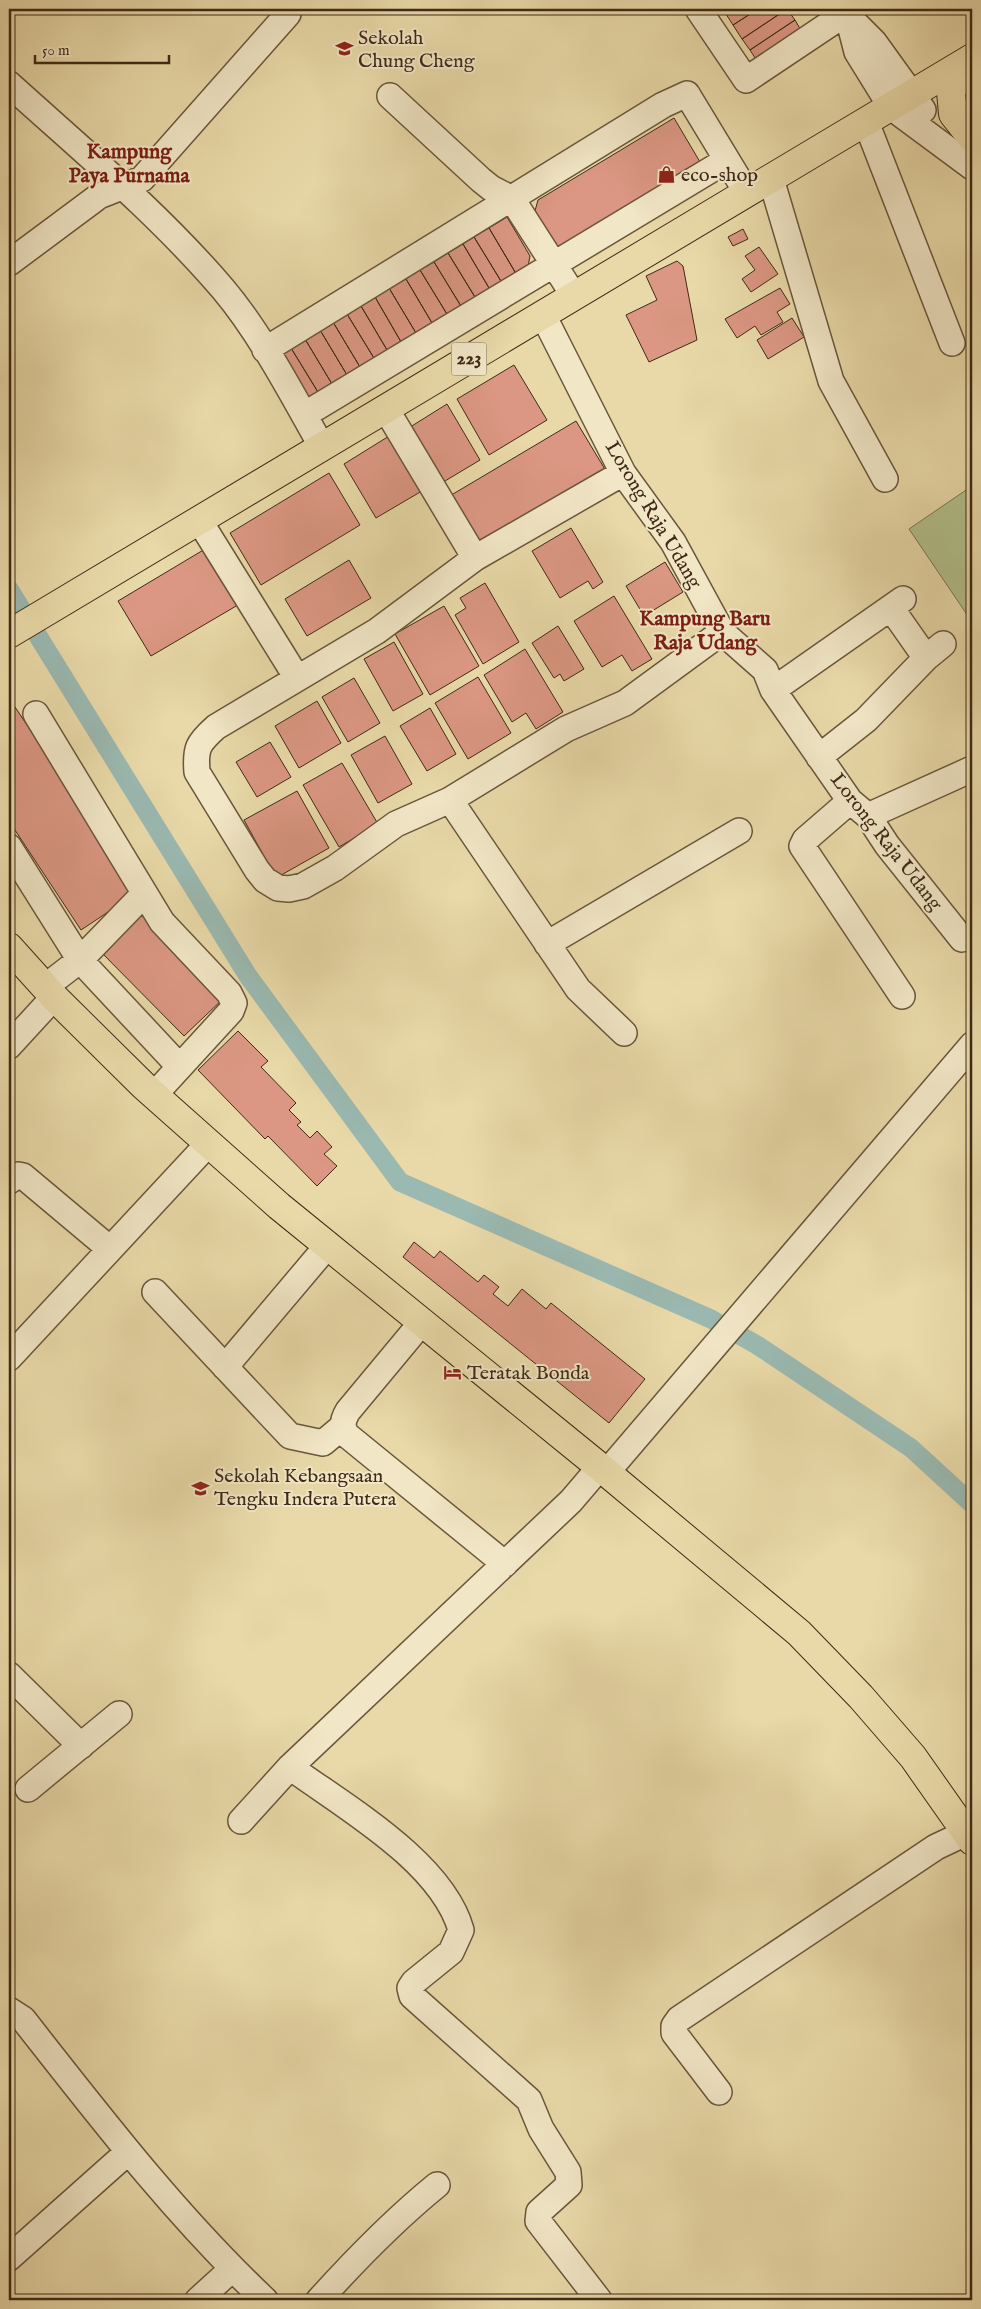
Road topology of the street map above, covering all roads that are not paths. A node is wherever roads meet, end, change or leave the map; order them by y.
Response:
1 (698, 9) edge
2 (846, 13) edge
3 (288, 14) dead end
4 (972, 59) edge
5 (9, 84) edge
6 (390, 96) dead end
7 (901, 101) junction
8 (866, 122) junction
9 (972, 138) edge
10 (727, 160) junction
11 (972, 167) edge
12 (771, 179) junction
13 (123, 187) junction
14 (747, 193) junction
15 (512, 198) junction
16 (12, 255) edge
17 (554, 264) junction
18 (574, 296) junction
19 (543, 315) junction
20 (952, 343) dead end
21 (266, 350) junction
22 (386, 409) junction
23 (304, 415) junction
24 (322, 447) junction
25 (623, 473) junction
26 (885, 479) dead end
27 (199, 520) junction
28 (475, 558) junction
29 (13, 631) edge
30 (722, 632) junction
31 (297, 678) junction
32 (773, 690) junction
33 (36, 714) dead end
34 (820, 757) junction
35 (972, 769) edge
36 (450, 800) junction
37 (859, 808) junction
38 (739, 831) dead end
39 (9, 847) edge
40 (144, 894) junction
41 (962, 939) dead end
42 (547, 944) junction
43 (9, 947) edge
44 (80, 960) junction
45 (49, 992) junction
46 (902, 996) dead end
47 (624, 1033) dead end
48 (972, 1045) edge
49 (9, 1046) edge
50 (179, 1066) junction
51 (154, 1095) junction
52 (208, 1144) junction
53 (9, 1182) edge
54 (328, 1245) junction
55 (110, 1249) junction
56 (155, 1292) dead end
57 (422, 1322) junction
58 (9, 1358) edge
59 (225, 1367) junction
60 (342, 1427) junction
61 (604, 1469) junction
62 (505, 1564) junction
63 (9, 1675) edge
64 (119, 1714) dead end
65 (81, 1746) junction
66 (290, 1767) junction
67 (28, 1789) dead end
68 (241, 1821) dead end
69 (971, 1834) edge
70 (9, 2010) edge
71 (719, 2092) dead end
72 (128, 2152) junction
73 (437, 2185) dead end
74 (9, 2258) edge
75 (232, 2269) junction
76 (198, 2300) edge
77 (265, 2300) edge
78 (319, 2300) edge
79 (599, 2300) edge

1 - 2 street
2 - 7 street
3 - 13 street
4 - 7 main road, 223
4 - 9 main road
5 - 13 street
6 - 15 street
7 - 8 main road, 223
7 - 9 street
7 - 11 street
8 - 12 main road, 223
8 - 20 street
10 - 14 street
10 - 15 street
10 - 17 street
12 - 14 main road, 223
12 - 26 street
13 - 16 street
13 - 21 street
14 - 18 main road, 223
15 - 17 street
15 - 21 street
17 - 18 street
17 - 23 street
18 - 19 main road, 223
19 - 22 main road, 223
19 - 25 street, Lorong Raja Udang
21 - 23 street
22 - 24 main road, 223
22 - 28 street
23 - 24 street
24 - 27 main road, 223
25 - 28 street
25 - 30 street, Lorong Raja Udang
27 - 29 main road, 223
27 - 31 street
28 - 31 street
30 - 32 street, Lorong Raja Udang
30 - 36 street
31 - 36 street
32 - 34 street, Lorong Raja Udang
32 - 34 street
33 - 40 street
34 - 37 street, Lorong Raja Udang
35 - 37 street
36 - 42 street
37 - 41 street, Lorong Raja Udang
37 - 46 street
38 - 42 street
39 - 44 street
40 - 44 street
40 - 50 street
42 - 47 street
43 - 45 main road
44 - 45 street
44 - 50 street
45 - 49 street
45 - 51 main road
48 - 61 street
50 - 51 street
51 - 52 main road
52 - 54 main road
52 - 55 street
53 - 55 street
54 - 57 main road
54 - 59 street
55 - 58 street
56 - 59 street
57 - 60 street
57 - 61 main road
59 - 60 street
60 - 62 street
61 - 62 street
61 - 69 main road
62 - 66 street
63 - 65 street
64 - 65 street
65 - 67 street
66 - 68 street
66 - 79 street
69 - 71 street
70 - 72 street
72 - 74 street
72 - 75 street
73 - 78 street
75 - 76 street
75 - 77 street

